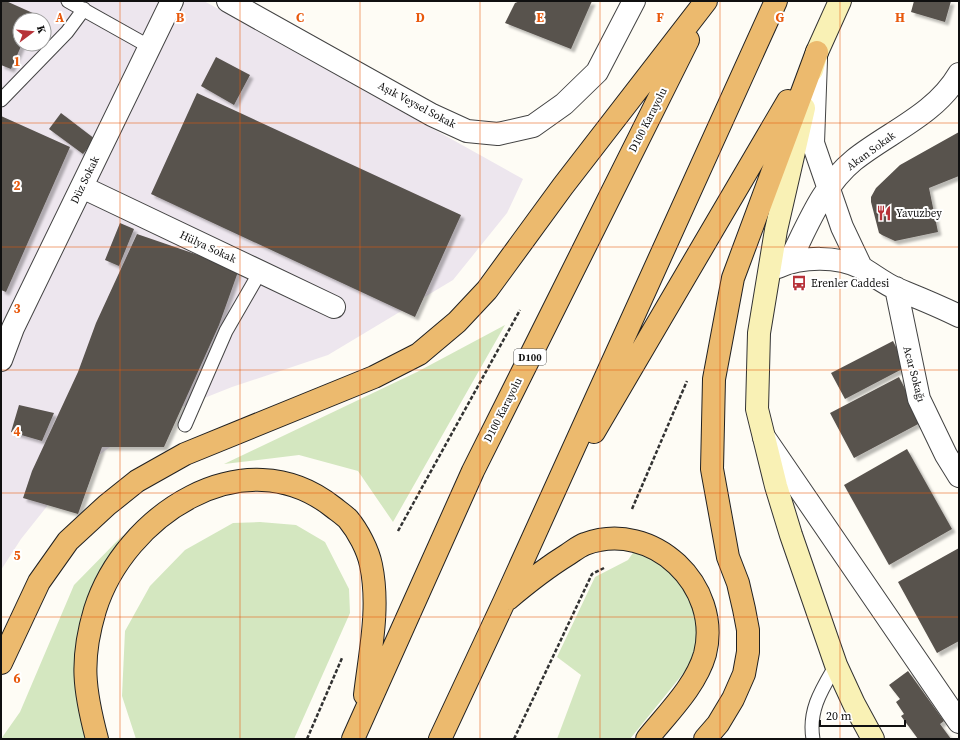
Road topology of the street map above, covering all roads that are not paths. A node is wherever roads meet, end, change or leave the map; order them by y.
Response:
1 (68, 1) edge
2 (172, 1) edge
3 (228, 1) edge
4 (634, 1) edge
5 (707, 1) edge
6 (776, 1) edge
7 (840, 1) edge
8 (84, 10) junction
9 (150, 47) junction
10 (816, 52) junction
11 (959, 74) edge
12 (1, 100) edge
13 (828, 186) junction
14 (82, 187) junction
15 (779, 267) junction
16 (861, 268) junction
17 (260, 272) junction
18 (896, 288) junction
19 (959, 297) edge
20 (933, 302) junction
21 (334, 307) dead end
22 (959, 316) edge
23 (7, 326) edge
24 (1, 360) edge
25 (186, 425) dead end
26 (762, 434) junction
27 (959, 476) edge
28 (534, 533) junction
29 (504, 602) junction
30 (1, 663) edge
31 (836, 666) junction
32 (362, 718) junction
33 (959, 722) edge
34 (97, 739) edge
35 (353, 739) edge
36 (440, 739) edge
37 (646, 739) edge
38 (706, 739) edge
39 (813, 739) edge
40 (873, 739) edge

1 - 8 lane
2 - 9 street, Düz Sokak
3 - 4 street, Aşık Veysel Sokak
5 - 30 highway
5 - 32 highway, D100 Karayolu / D100
6 - 28 highway
7 - 10 main road
8 - 9 lane
8 - 12 lane
9 - 14 street, Düz Sokak
10 - 13 street
10 - 15 main road
10 - 28 highway
10 - 38 highway
11 - 13 street, Akan Sokak
13 - 15 street, Akan Sokak
13 - 16 street
14 - 17 street, Hülya Sokak
14 - 23 street, Düz Sokak
15 - 16 street
15 - 26 main road
16 - 18 street
17 - 21 street, Hülya Sokak
17 - 25 lane
18 - 20 street
18 - 27 street, Acar Sokağı
19 - 20 street
20 - 22 street
23 - 24 street, Düz Sokak
26 - 31 main road
26 - 33 street
28 - 29 highway
29 - 36 highway
29 - 37 highway
31 - 39 lane
31 - 40 main road
32 - 34 highway
32 - 35 highway, D100 Karayolu / D100

